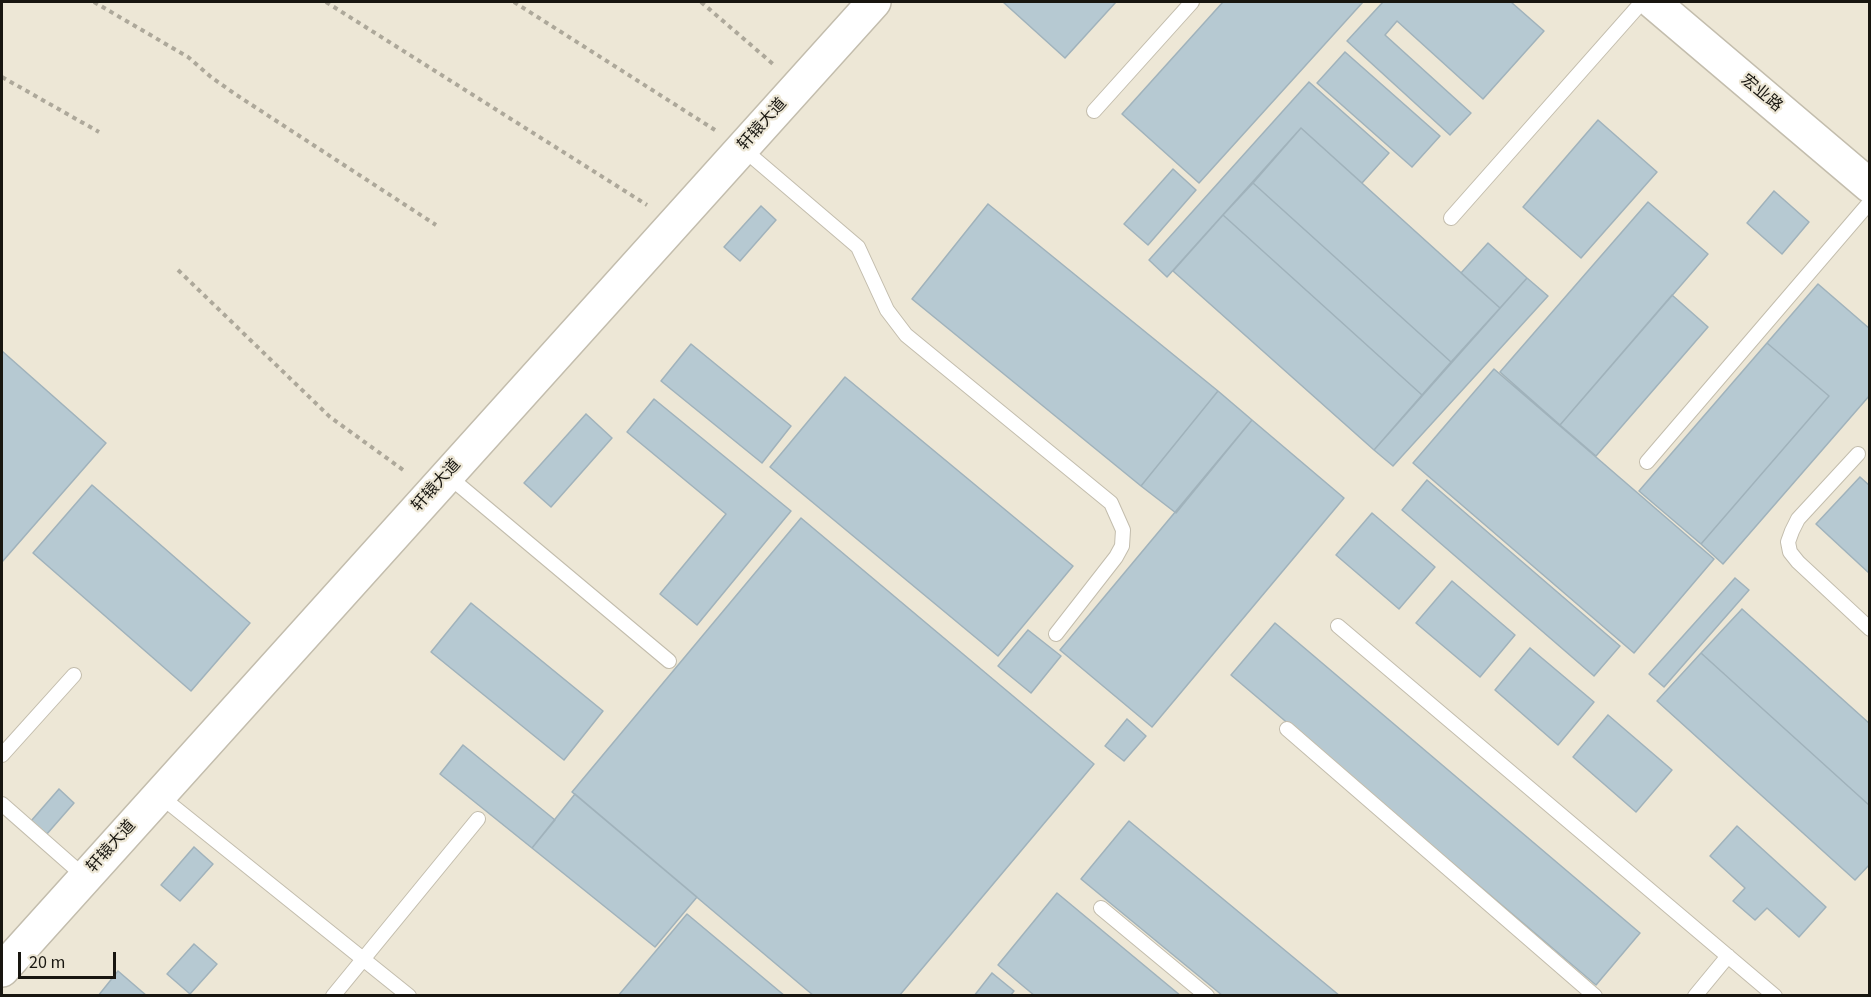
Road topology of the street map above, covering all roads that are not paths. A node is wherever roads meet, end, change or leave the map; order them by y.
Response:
1 (874, 2) edge
2 (1192, 2) edge
3 (1642, 2) edge
4 (1653, 2) edge
5 (1094, 111) dead end
6 (742, 148) junction
7 (1869, 186) edge
8 (1869, 202) edge
9 (1451, 218) dead end
10 (1858, 454) dead end
11 (1647, 462) dead end
12 (440, 483) junction
13 (1338, 626) dead end
14 (1869, 629) edge
15 (1056, 634) dead end
16 (669, 661) dead end
17 (74, 675) dead end
18 (1287, 729) dead end
19 (2, 755) edge
20 (159, 795) junction
21 (2, 804) edge
22 (478, 819) dead end
23 (85, 877) junction
24 (1101, 908) dead end
25 (1728, 956) junction
26 (363, 959) junction
27 (2, 970) edge
28 (333, 996) edge
29 (409, 996) edge
30 (1207, 996) edge
31 (1595, 996) edge
32 (1695, 996) edge
33 (1775, 996) edge

1 - 6 street, 轩辕大道
2 - 5 lane
3 - 9 lane
4 - 7 street, 宏业路
6 - 12 street, 轩辕大道
6 - 15 lane
8 - 11 lane
10 - 14 lane
12 - 16 lane
12 - 20 street, 轩辕大道
13 - 25 lane
17 - 19 lane
18 - 31 lane
20 - 23 street, 轩辕大道
20 - 26 lane
21 - 23 lane
22 - 26 lane
23 - 27 street, 轩辕大道
24 - 30 lane
25 - 32 lane
25 - 33 lane
26 - 28 lane
26 - 29 lane

